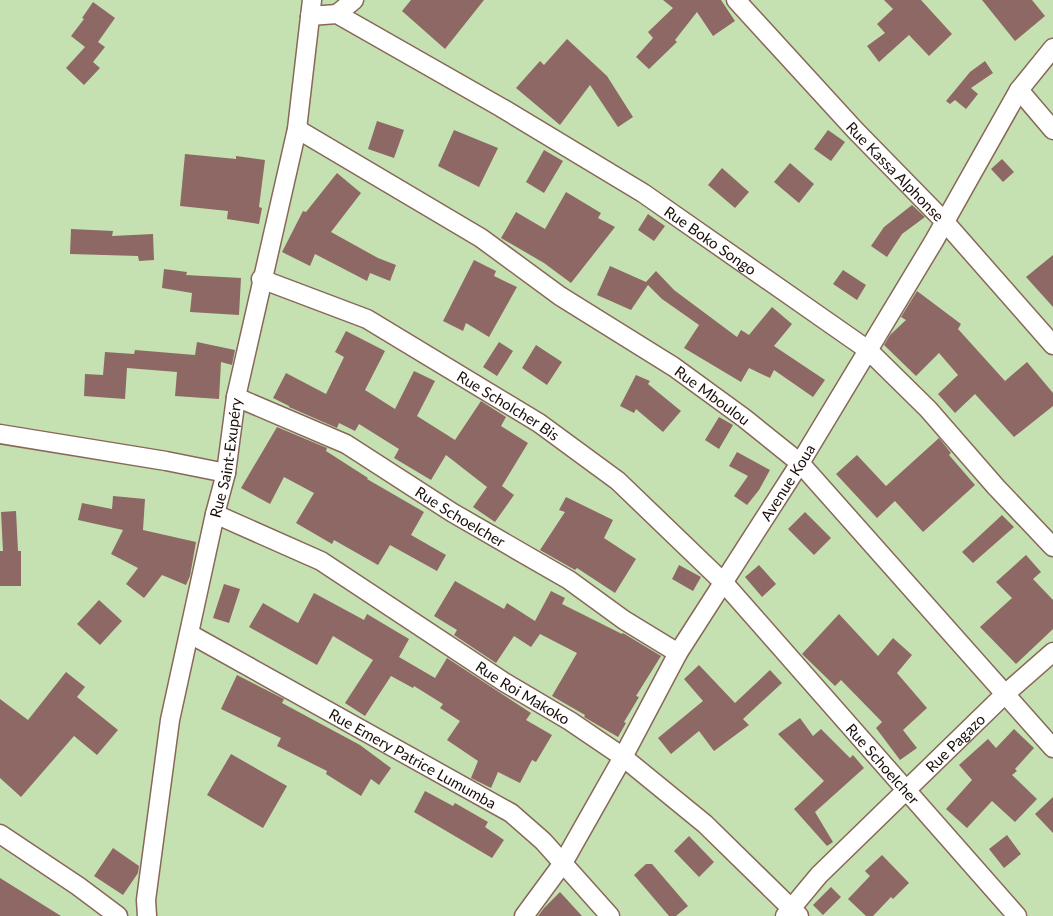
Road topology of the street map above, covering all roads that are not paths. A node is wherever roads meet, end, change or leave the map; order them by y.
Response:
1 (354, 0) edge
2 (736, 0) edge
3 (311, 8) edge
4 (337, 14) junction
5 (1053, 48) edge
6 (1018, 90) junction
7 (297, 129) junction
8 (1053, 130) edge
9 (944, 221) junction
10 (261, 279) junction
11 (1053, 345) edge
12 (868, 350) junction
13 (236, 397) junction
14 (0, 434) edge
15 (800, 464) junction
16 (226, 473) junction
17 (215, 514) junction
18 (1053, 547) edge
19 (724, 583) junction
20 (190, 634) junction
21 (1053, 652) edge
22 (678, 653) junction
23 (1004, 695) junction
24 (1053, 748) edge
25 (623, 757) junction
26 (907, 790) junction
27 (0, 834) edge
28 (563, 863) junction
29 (792, 914) edge
30 (118, 916) edge
31 (147, 916) edge
32 (524, 916) edge
33 (610, 916) edge
34 (1017, 916) edge

1 - 4 street
2 - 9 street, Rue Kassa Alphonse
3 - 4 street
3 - 7 street, Rue Saint-Exupéry
4 - 12 street, Rue Boko Songo
5 - 6 street, Avenue Koua
6 - 8 street
6 - 9 street, Avenue Koua
7 - 10 street, Rue Saint-Exupéry
7 - 15 street, Rue Mboulou
9 - 11 street, Rue Kassa Alphonse
9 - 12 street, Avenue Koua
10 - 13 street, Rue Saint-Exupéry
10 - 19 street, Rue Scholcher Bis
12 - 15 street, Avenue Koua
12 - 18 street, Rue Boko Songo
13 - 16 street, Rue Saint-Exupéry
13 - 22 street, Rue Schoelcher
14 - 16 street
15 - 19 street, Avenue Koua
15 - 23 street, Rue Mboulou
16 - 17 street, Rue Saint-Exupéry
17 - 20 street, Rue Saint-Exupéry
17 - 25 street, Rue Roi Makoko
19 - 22 street, Avenue Koua
19 - 26 street, Rue Schoelcher
20 - 28 street, Rue Emery Patrice Lumumba
20 - 31 street, Rue Saint-Exupéry
21 - 23 street, Rue Pagazo
22 - 25 street, Avenue Koua
23 - 24 street, Rue Mboulou
23 - 26 street, Rue Pagazo
25 - 28 street, Avenue Koua
25 - 29 street, Rue Roi Makoko
26 - 29 street, Rue Pagazo
26 - 34 street, Rue Schoelcher
27 - 30 street
28 - 32 street, Avenue Koua
28 - 33 street, Rue Emery Patrice Lumumba

